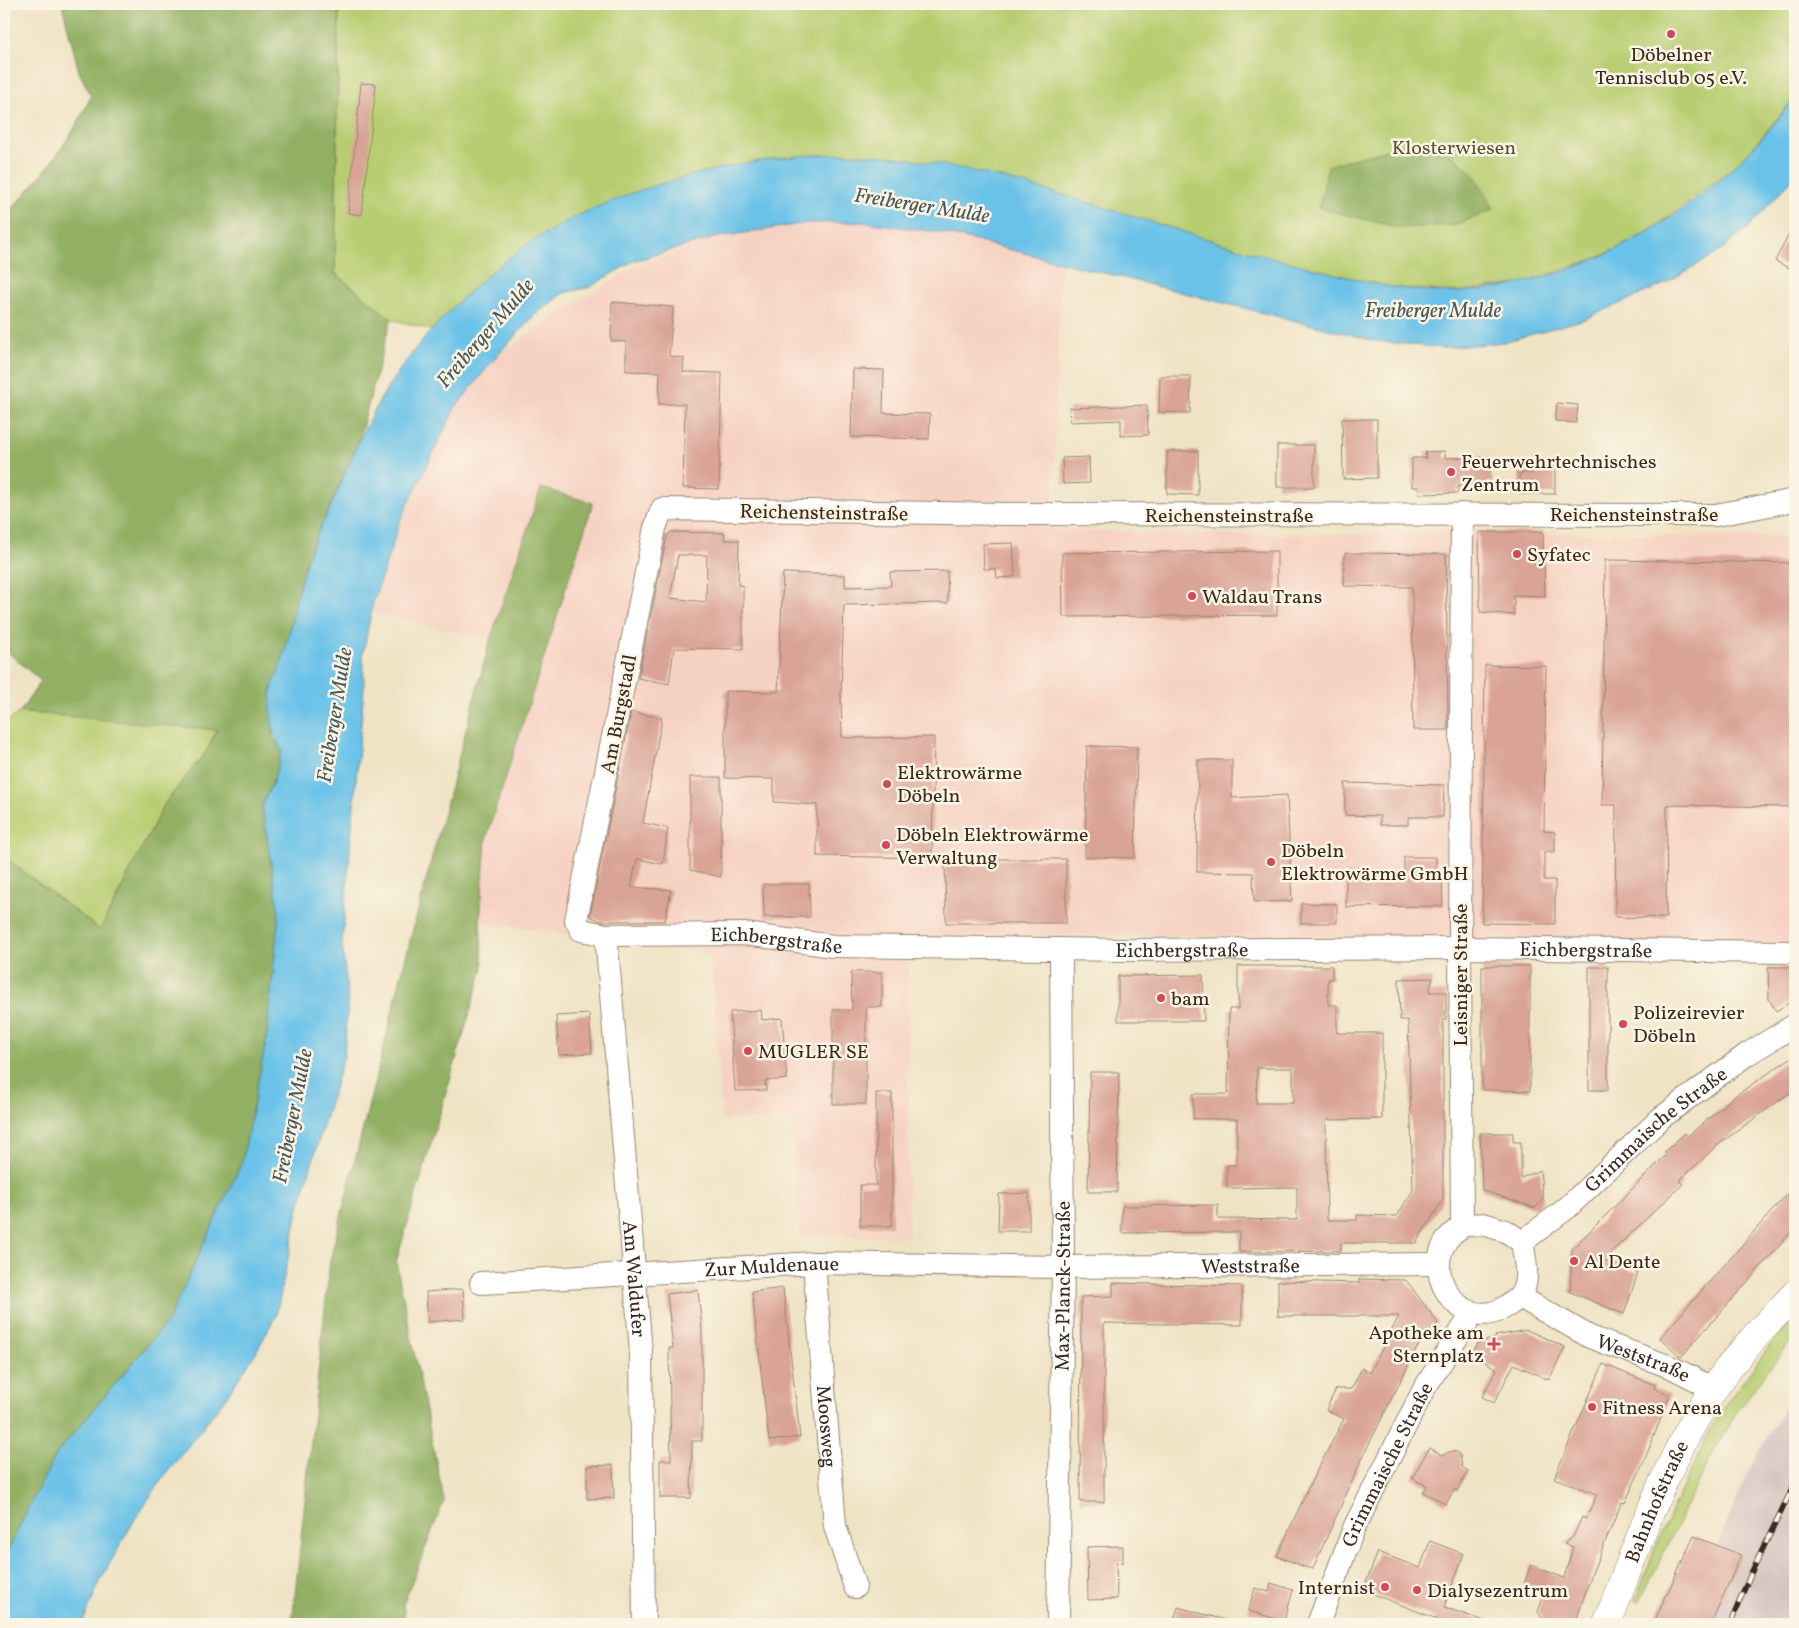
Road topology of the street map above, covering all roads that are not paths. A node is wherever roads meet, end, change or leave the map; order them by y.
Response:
1 (1795, 500) edge
2 (662, 509) joint
3 (1462, 514) junction
4 (576, 920) joint
5 (606, 935) junction
6 (1460, 948) junction
7 (1061, 949) junction
8 (1795, 952) edge
9 (1795, 1025) edge
10 (1462, 1226) junction
11 (1522, 1242) junction
12 (814, 1263) junction
13 (1438, 1264) junction
14 (1063, 1267) junction
15 (634, 1274) junction
16 (481, 1283) dead end
17 (1795, 1294) edge
18 (1520, 1297) junction
19 (1472, 1314) junction
20 (1714, 1389) junction
21 (855, 1587) dead end
22 (644, 1624) edge
23 (1058, 1624) edge
24 (1318, 1624) edge
25 (1607, 1624) edge

1 - 3 street, Reichensteinstraße
2 - 3 street, Reichensteinstraße
2 - 4 street, Am Burgstadl
3 - 6 street, Leisniger Straße
4 - 5 street, Eichbergstraße
5 - 7 street, Eichbergstraße
5 - 15 street, Am Waldufer
6 - 7 street, Eichbergstraße
6 - 8 street, Eichbergstraße
6 - 10 street, Leisniger Straße
7 - 14 street, Max-Planck-Straße
9 - 11 street, Grimmaische Straße
10 - 11 street
10 - 13 street
11 - 18 street
12 - 14 street, Zur Muldenaue
12 - 15 street, Zur Muldenaue
12 - 21 street, Moosweg
13 - 14 street, Weststraße
13 - 19 street
14 - 23 street, Max-Planck-Straße
15 - 16 street, Zur Muldenaue
15 - 22 street, Am Waldufer
17 - 20 main road, Bahnhofstraße
18 - 19 street
18 - 20 street, Weststraße
19 - 24 street, Grimmaische Straße
20 - 25 main road, Bahnhofstraße

